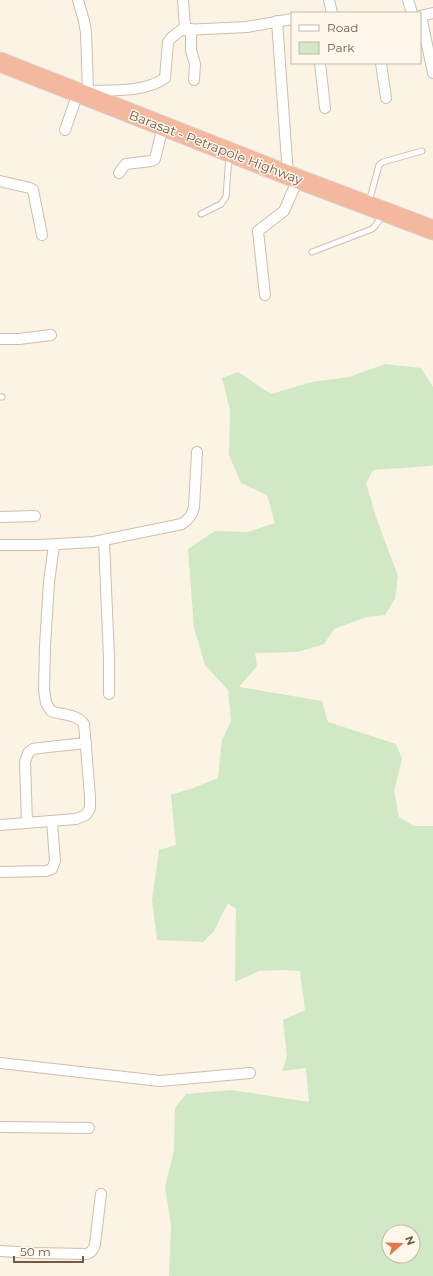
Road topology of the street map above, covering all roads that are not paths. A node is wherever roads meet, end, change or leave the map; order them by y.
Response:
1 (78, 0) edge
2 (184, 0) edge
3 (329, 0) edge
4 (408, 0) edge
5 (332, 12) edge
6 (416, 12) edge
7 (433, 13) edge
8 (421, 15) edge
9 (291, 19) edge
10 (277, 22) junction
11 (421, 27) edge
12 (187, 29) junction
13 (0, 62) edge
14 (320, 64) edge
15 (381, 64) edge
16 (433, 73) edge
17 (194, 80) dead end
18 (80, 92) junction
19 (386, 98) dead end
20 (325, 108) dead end
21 (163, 126) junction
22 (65, 130) dead end
23 (422, 150) dead end
24 (229, 151) junction
25 (119, 173) dead end
26 (293, 177) junction
27 (0, 181) edge
28 (376, 208) junction
29 (201, 214) dead end
30 (433, 230) edge
31 (42, 235) dead end
32 (312, 252) dead end
33 (265, 295) dead end
34 (51, 335) dead end
35 (0, 339) edge
36 (197, 452) dead end
37 (35, 516) dead end
38 (0, 517) edge
39 (104, 541) junction
40 (0, 545) edge
41 (54, 545) junction
42 (109, 694) dead end
43 (86, 743) junction
44 (52, 821) junction
45 (27, 823) junction
46 (0, 824) edge
47 (0, 872) edge
48 (0, 1063) edge
49 (250, 1073) dead end
50 (0, 1127) edge
51 (89, 1128) dead end
52 (102, 1194) dead end
53 (0, 1251) edge

1 - 18 street
2 - 12 street
3 - 5 street
4 - 6 street
7 - 8 street
9 - 10 street
10 - 12 street
10 - 26 street
11 - 16 street
12 - 17 street
12 - 18 street
13 - 18 highway, Barasat - Petrapole Highway
14 - 20 street
15 - 19 street
18 - 21 highway, Barasat - Petrapole Highway
18 - 22 street
21 - 24 highway, Barasat - Petrapole Highway
21 - 25 street
23 - 28 lane
24 - 26 highway, Barasat - Petrapole Highway
24 - 29 lane
26 - 28 highway, Barasat - Petrapole Highway
26 - 33 street
27 - 31 street
28 - 30 highway, Barasat - Petrapole Highway
28 - 32 lane
34 - 35 street
36 - 39 street
37 - 38 street
39 - 41 street
39 - 42 street
40 - 41 street
41 - 43 street
43 - 44 street
43 - 45 street
44 - 45 street
44 - 47 street
45 - 46 street
48 - 49 street
50 - 51 street
52 - 53 street

